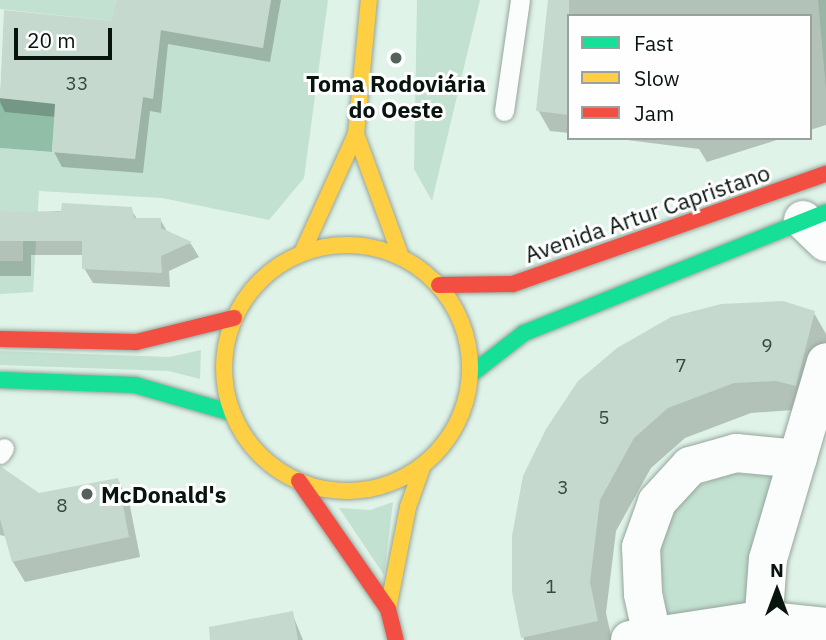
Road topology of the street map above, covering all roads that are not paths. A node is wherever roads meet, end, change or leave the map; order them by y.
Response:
1 (369, 0) edge
2 (520, 0) edge
3 (504, 111) dead end
4 (356, 134) junction
5 (826, 174) edge
6 (818, 225) edge
7 (302, 253) junction
8 (401, 257) junction
9 (439, 285) junction
10 (234, 318) junction
11 (0, 339) edge
12 (826, 362) edge
13 (470, 376) junction
14 (0, 380) edge
15 (232, 413) junction
16 (798, 459) junction
17 (423, 465) junction
18 (299, 481) junction
19 (388, 610) junction
20 (826, 627) edge
21 (761, 630) edge
22 (641, 638) edge
23 (396, 640) edge

1 - 4 main road
2 - 3 lane
4 - 7 main road
4 - 8 main road
5 - 9 main road, Avenida Artur Capristano
6 - 13 main road
7 - 8 main road
7 - 10 main road
8 - 9 main road
9 - 13 main road
10 - 11 main road
10 - 15 main road
12 - 16 street
13 - 17 main road
14 - 15 main road
15 - 18 main road
16 - 21 street
16 - 22 street
17 - 18 main road
17 - 19 main road
18 - 19 main road
19 - 23 main road
20 - 21 street
21 - 22 street

